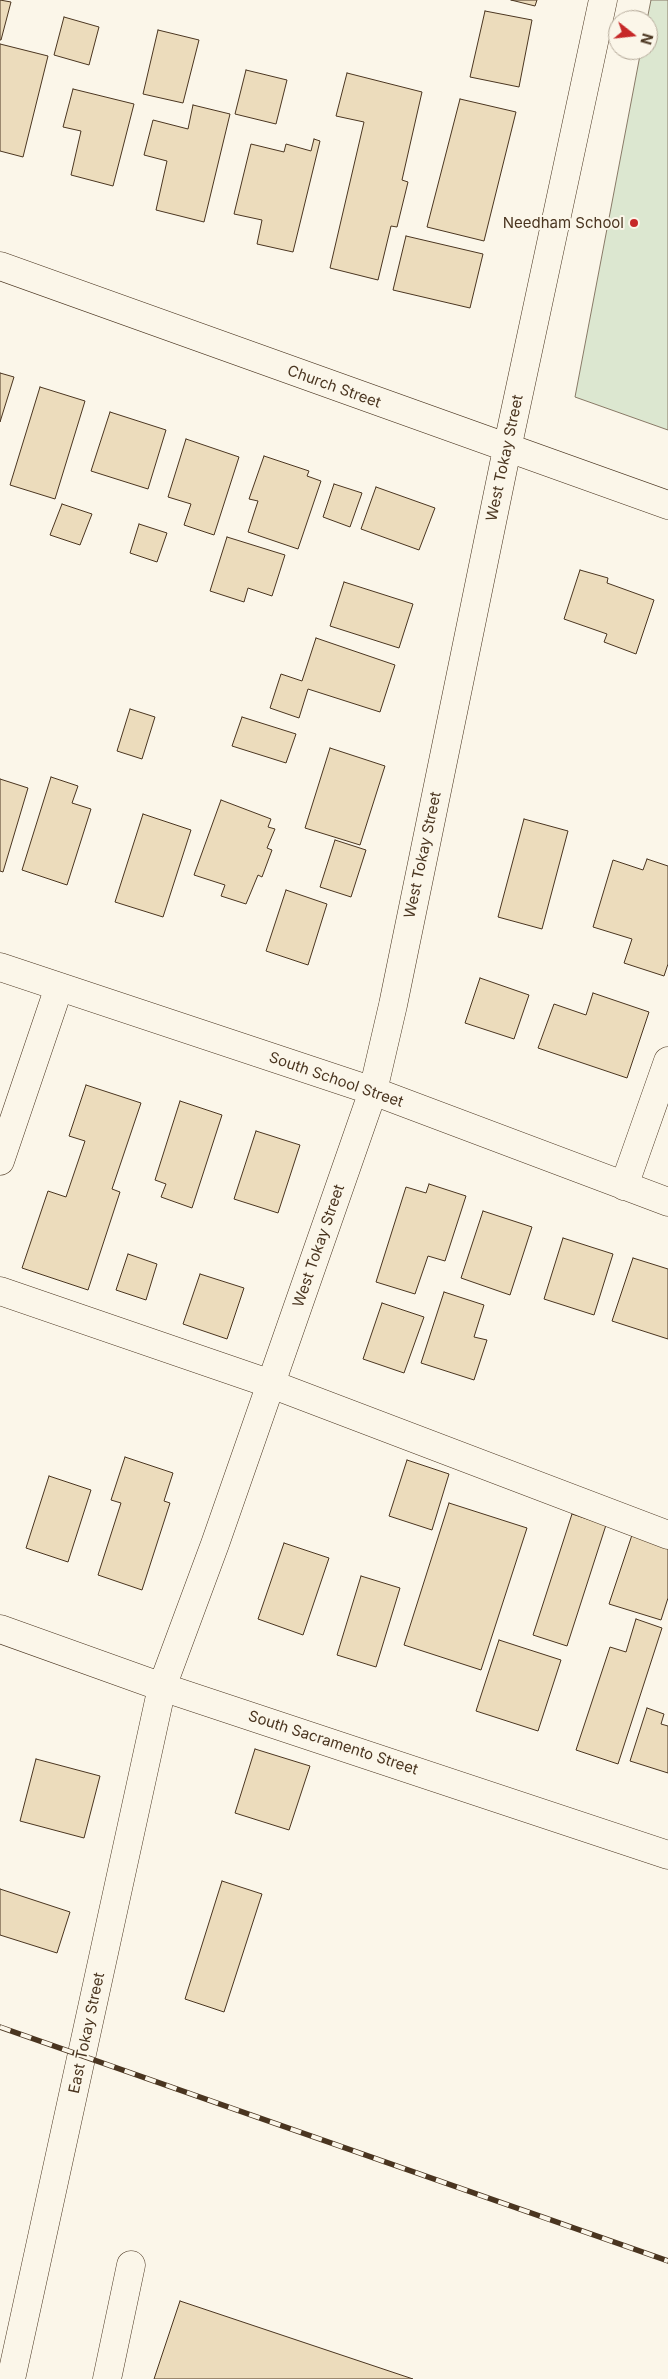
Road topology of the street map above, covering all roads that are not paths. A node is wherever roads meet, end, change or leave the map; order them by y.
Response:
1 (602, 0) edge
2 (0, 266) edge
3 (507, 449) junction
4 (668, 505) edge
5 (0, 967) edge
6 (59, 987) junction
7 (668, 1061) edge
8 (373, 1091) junction
9 (0, 1161) edge
10 (624, 1186) junction
11 (668, 1202) edge
12 (0, 1291) edge
13 (272, 1384) junction
14 (668, 1535) edge
15 (0, 1629) edge
16 (162, 1687) junction
17 (668, 1855) edge
18 (131, 2265) dead end
19 (11, 2379) edge
20 (108, 2379) edge

1 - 3 street, West Tokay Street
2 - 3 street, Church Street
3 - 4 street, Church Street
3 - 8 street, West Tokay Street
5 - 6 street, South School Street
6 - 8 street, South School Street
6 - 9 street
7 - 10 street
8 - 10 street, South School Street
8 - 13 street, West Tokay Street
10 - 11 street, South School Street
12 - 13 street
13 - 14 street
13 - 16 street, West Tokay Street
15 - 16 street, South Sacramento Street
16 - 17 street, South Sacramento Street
16 - 19 street, East Tokay Street
18 - 20 street

